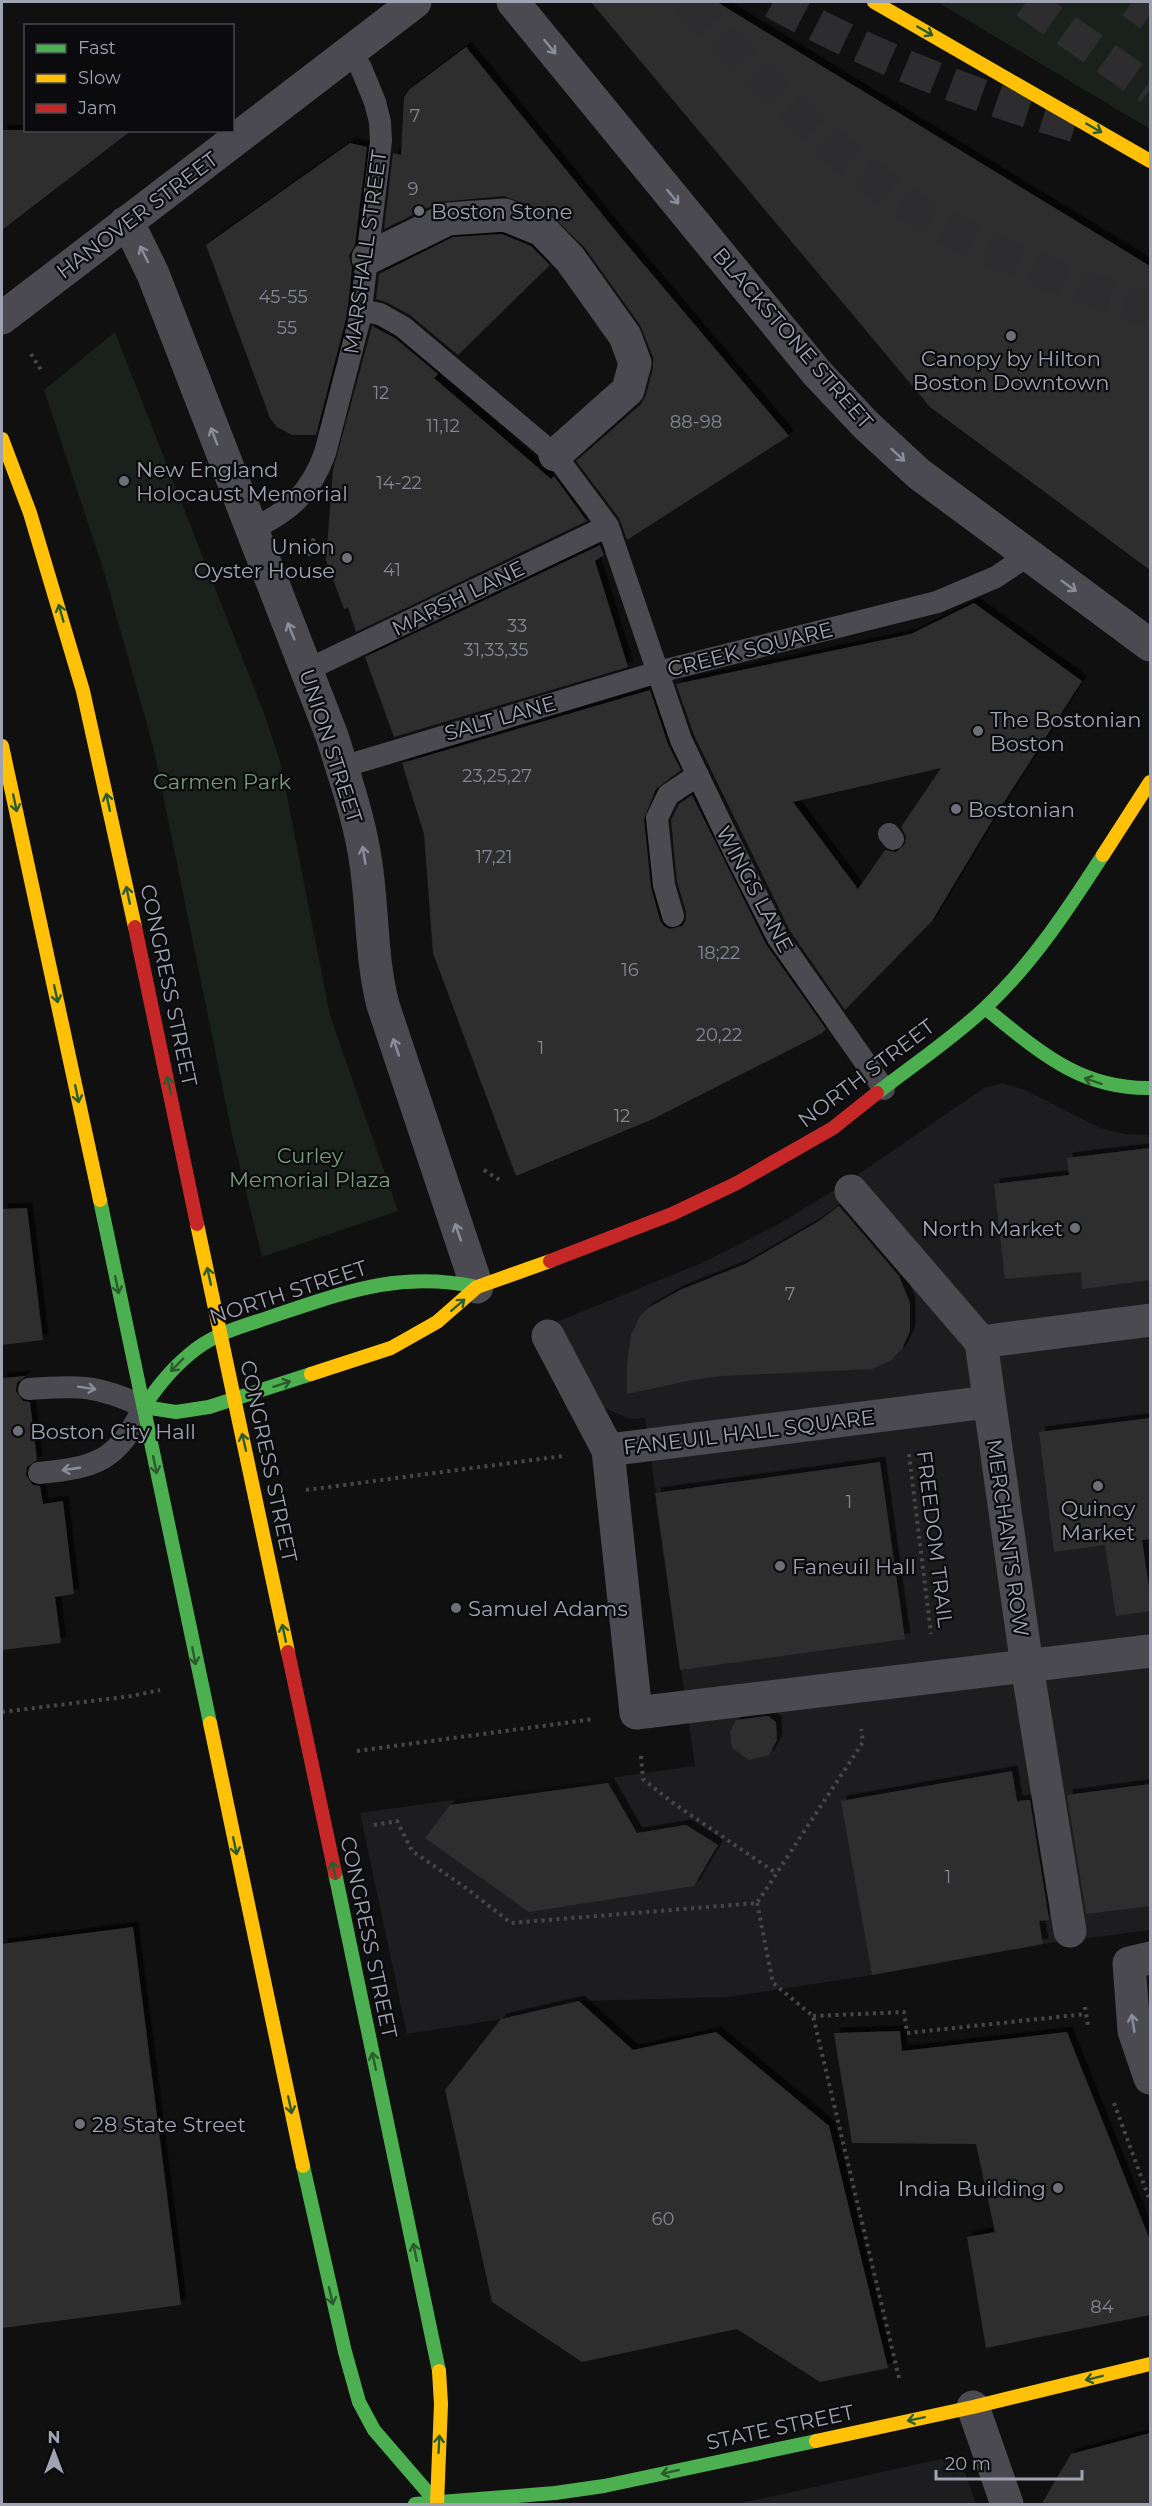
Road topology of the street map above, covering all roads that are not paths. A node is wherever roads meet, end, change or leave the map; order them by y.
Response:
1 (415, 2) edge
2 (513, 2) edge
3 (874, 2) edge
4 (350, 51) junction
5 (1150, 161) edge
6 (125, 224) junction
7 (368, 258) junction
8 (361, 310) junction
9 (2, 318) edge
10 (2, 439) edge
11 (555, 455) junction
12 (609, 525) junction
13 (250, 530) junction
14 (1027, 556) junction
15 (1150, 645) edge
16 (307, 670) junction
17 (658, 672) junction
18 (2, 746) edge
19 (342, 767) junction
20 (698, 775) junction
21 (1150, 782) edge
22 (673, 916) dead end
23 (985, 1008) junction
24 (1150, 1088) edge
25 (884, 1089) junction
26 (850, 1191) dead end
27 (477, 1287) junction
28 (1150, 1320) edge
29 (221, 1334) junction
30 (548, 1336) dead end
31 (981, 1342) junction
32 (29, 1389) dead end
33 (235, 1400) junction
34 (988, 1402) junction
35 (144, 1407) junction
36 (609, 1450) junction
37 (39, 1473) dead end
38 (1150, 1651) edge
39 (1027, 1666) junction
40 (1070, 1931) dead end
41 (1140, 1961) edge
42 (1150, 2078) edge
43 (1150, 2364) edge
44 (973, 2407) junction
45 (436, 2504) edge
46 (413, 2505) edge
47 (1007, 2505) edge

1 - 4 street, HANOVER STREET
2 -> 14 street, BLACKSTONE STREET
3 -> 5 main road
4 - 6 street, HANOVER STREET
4 - 7 lane, MARSHALL STREET
6 - 9 street, HANOVER STREET
13 -> 6 street, UNION STREET
7 - 8 lane, MARSHALL STREET
7 - 11 street
8 - 11 lane, CREEK SQUARE
8 - 13 lane, MARSHALL STREET
29 -> 10 main road, CONGRESS STREET
11 - 12 lane, CREEK SQUARE
12 - 16 lane, MARSH LANE
12 - 17 lane, CREEK SQUARE
16 -> 13 street, UNION STREET
14 -> 15 street, BLACKSTONE STREET
14 - 17 lane, CREEK SQUARE
16 - 19 street, UNION STREET
17 - 19 lane, SALT LANE
17 - 20 lane, WINGS LANE
18 -> 35 main road
27 -> 19 street, UNION STREET
20 - 22 lane
20 - 25 lane, WINGS LANE
21 - 23 main road, NORTH STREET
24 -> 23 main road
23 - 25 main road, NORTH STREET
25 - 27 main road, NORTH STREET
26 - 31 street
27 - 29 main road, NORTH STREET
33 -> 27 main road, NORTH STREET
28 - 31 street
29 - 33 main road, CONGRESS STREET
29 -> 35 main road, NORTH STREET
30 - 36 street
31 - 34 street, MERCHANTS ROW
32 -> 35 lane
33 - 35 main road, NORTH STREET
45 -> 33 main road, CONGRESS STREET
34 - 36 street, FANEUIL HALL SQUARE
34 - 39 street, MERCHANTS ROW
35 -> 37 lane
35 -> 45 main road
36 - 39 street, FANEUIL HALL SQUARE
38 - 39 street
39 - 40 street, MERCHANTS ROW
42 -> 41 street
43 -> 44 main road, STATE STREET
44 -> 45 main road, STATE STREET
44 - 47 street
45 - 46 main road, STATE STREET

